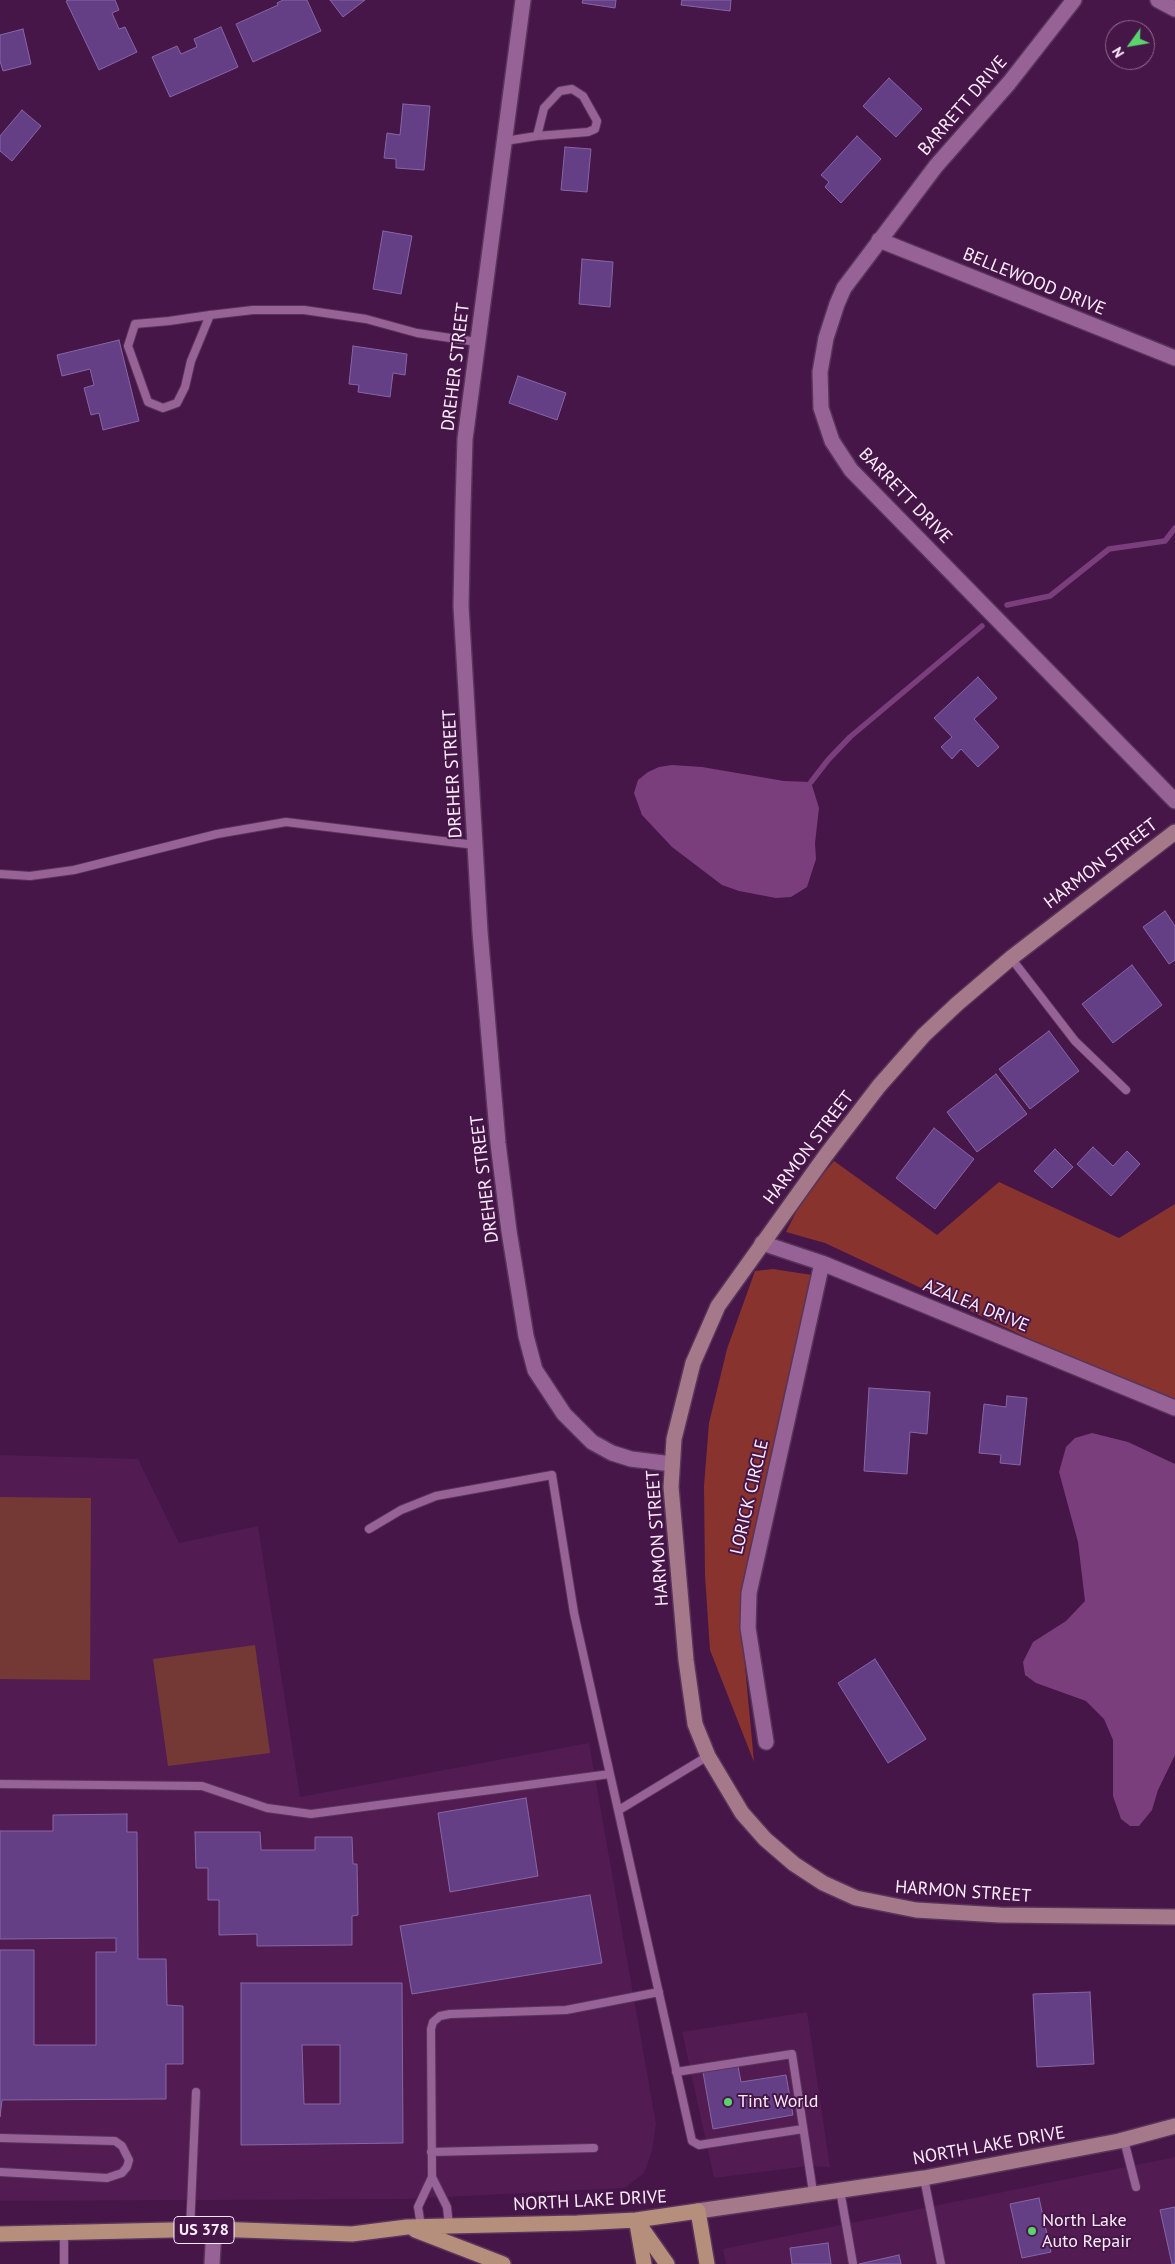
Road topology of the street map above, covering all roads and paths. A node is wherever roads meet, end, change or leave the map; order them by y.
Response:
1 (522, 0) edge
2 (1074, 0) edge
3 (1158, 0) edge
4 (1175, 9) edge
5 (537, 136) junction
6 (504, 142) junction
7 (879, 240) junction
8 (210, 315) junction
9 (477, 342) junction
10 (1175, 358) edge
11 (1175, 802) edge
12 (1175, 832) edge
13 (475, 845) junction
14 (0, 874) edge
15 (1011, 958) junction
16 (1126, 1090) dead end
17 (762, 1243) junction
18 (822, 1263) junction
19 (1175, 1408) edge
20 (672, 1464) junction
21 (369, 1529) dead end
22 (766, 1742) dead end
23 (708, 1756) junction
24 (610, 1774) junction
25 (0, 1784) edge
26 (618, 1810) junction
27 (1175, 1917) edge
28 (659, 1992) junction
29 (676, 2072) junction
30 (196, 2092) dead end
31 (1175, 2126) edge
32 (804, 2129) junction
33 (0, 2138) edge
34 (1124, 2140) junction
35 (594, 2148) dead end
36 (431, 2152) junction
37 (0, 2172) edge
38 (432, 2177) junction
39 (924, 2178) junction
40 (1136, 2187) dead end
41 (840, 2189) junction
42 (813, 2192) junction
43 (698, 2211) junction
44 (636, 2220) junction
45 (449, 2226) junction
46 (414, 2227) junction
47 (214, 2229) junction
48 (190, 2230) junction
49 (64, 2232) junction
50 (0, 2234) edge
51 (64, 2264) edge
52 (212, 2264) edge
53 (503, 2264) edge
54 (644, 2264) edge
55 (668, 2264) edge
56 (707, 2264) edge
57 (853, 2264) edge
58 (941, 2264) edge

1 - 6 street, DREHER STREET
2 - 7 street, BARRETT DRIVE
3 - 4 street
5 - 5 lane
5 - 6 lane
6 - 9 street, DREHER STREET
7 - 10 street, BELLEWOOD DRIVE
7 - 11 street, BARRETT DRIVE
8 - 8 lane
8 - 9 lane
9 - 13 street, DREHER STREET
12 - 15 street, HARMON STREET
13 - 14 lane
13 - 20 street, DREHER STREET
15 - 16 lane
15 - 17 street, HARMON STREET
17 - 18 street, AZALEA DRIVE
17 - 20 street, HARMON STREET
18 - 19 street, AZALEA DRIVE
18 - 22 street, LORICK CIRCLE
20 - 23 street, HARMON STREET
21 - 24 lane
23 - 26 lane
23 - 27 street, HARMON STREET
24 - 25 lane
24 - 26 lane
26 - 28 lane
28 - 29 lane
28 - 36 lane
29 - 32 lane
29 - 32 lane
30 - 48 lane
31 - 34 street, NORTH LAKE DRIVE
32 - 42 lane
33 - 37 lane
34 - 39 street, NORTH LAKE DRIVE
34 - 40 lane
35 - 36 lane
36 - 38 lane
38 - 45 lane
38 - 46 lane
39 - 41 street, NORTH LAKE DRIVE
39 - 58 lane
41 - 42 street, NORTH LAKE DRIVE
41 - 57 lane
42 - 43 street, NORTH LAKE DRIVE
43 - 44 main road, NORTH LAKE DRIVE / US 378
43 - 56 main road
44 - 45 main road, NORTH LAKE DRIVE / US 378
44 - 54 main road
44 - 55 main road
45 - 46 main road, NORTH LAKE DRIVE / US 378
46 - 47 main road, NORTH LAKE DRIVE / US 378
46 - 53 main road, US 378
47 - 48 main road, NORTH LAKE DRIVE / US 378
47 - 52 street
48 - 49 main road, NORTH LAKE DRIVE / US 378
49 - 50 main road, NORTH LAKE DRIVE / US 378
49 - 51 lane

